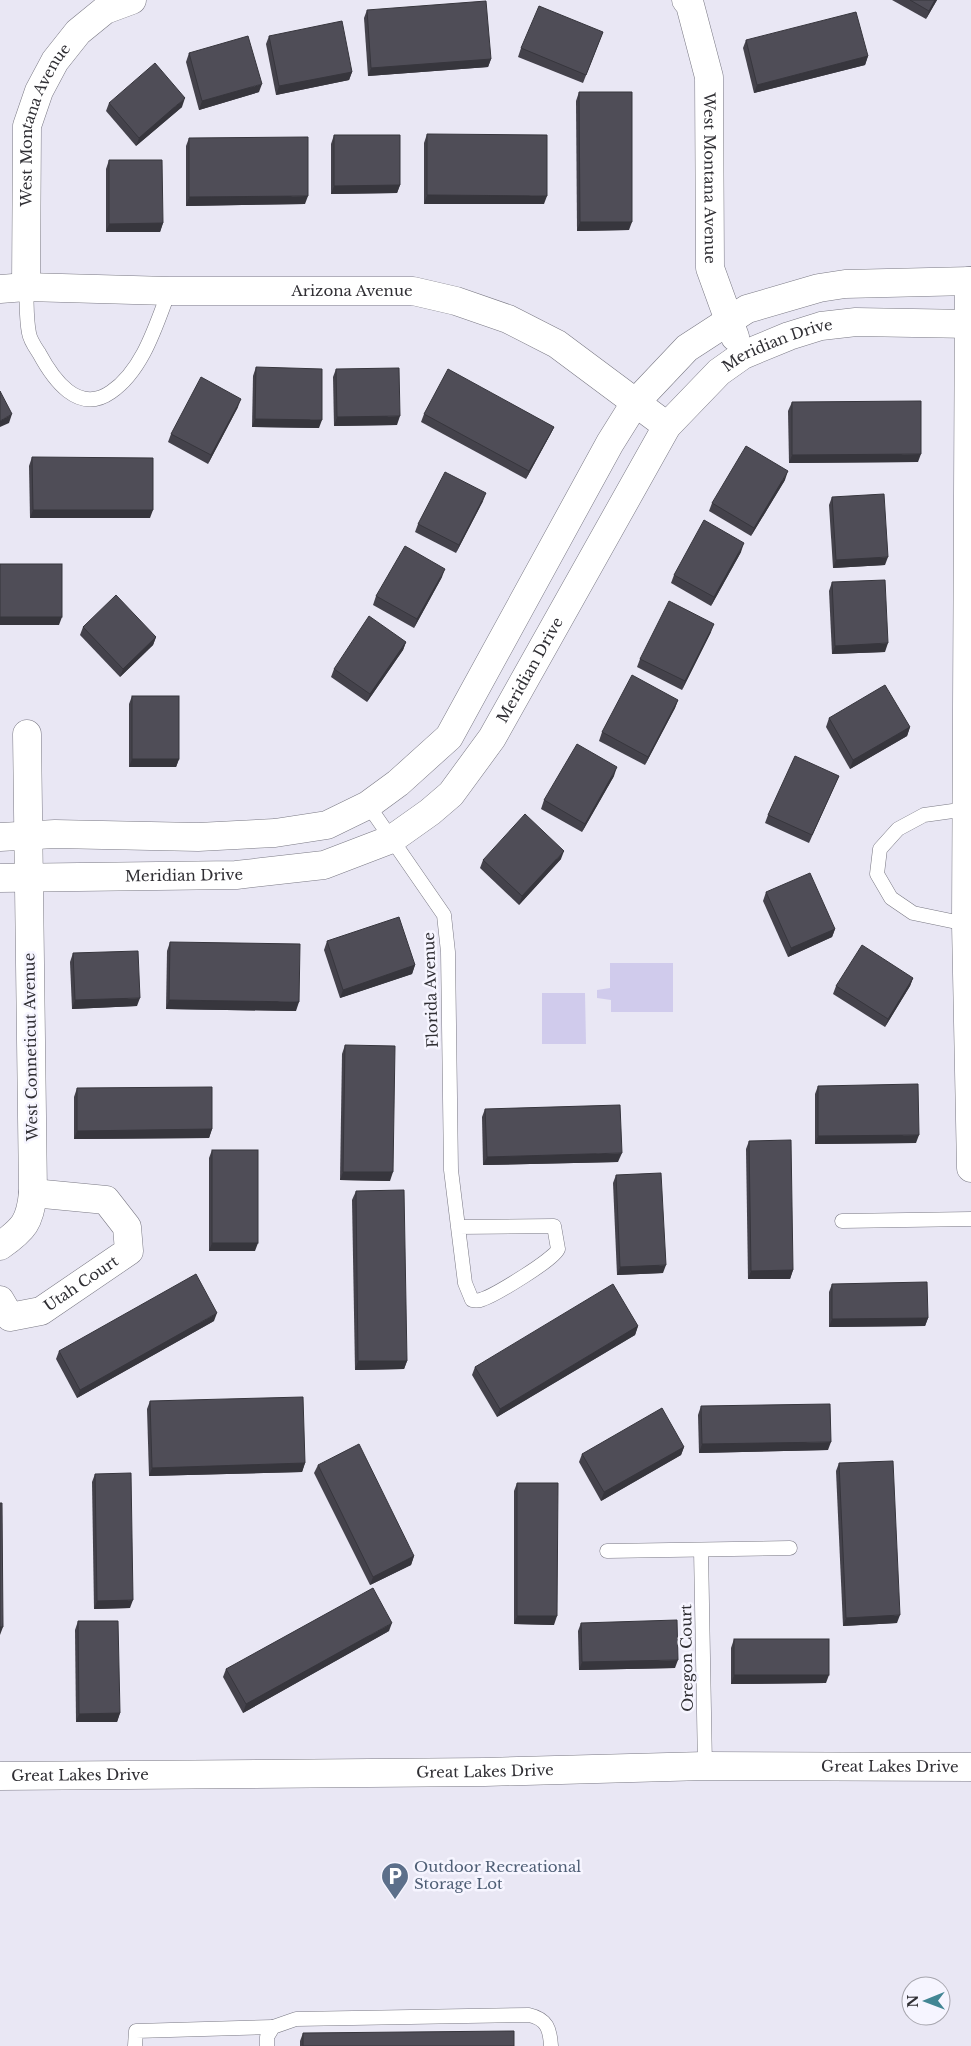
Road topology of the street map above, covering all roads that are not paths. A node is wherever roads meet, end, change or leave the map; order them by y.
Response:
1 (132, 0) edge
2 (691, 2) edge
3 (970, 281) edge
4 (13, 288) edge
5 (170, 291) junction
6 (727, 321) junction
7 (970, 324) edge
8 (743, 355) junction
9 (635, 403) junction
10 (667, 426) junction
11 (27, 734) dead end
12 (368, 805) junction
13 (967, 809) junction
14 (28, 835) junction
15 (0, 837) edge
16 (392, 839) junction
17 (29, 877) junction
18 (0, 878) edge
19 (966, 924) junction
20 (971, 1168) edge
21 (33, 1193) junction
22 (971, 1219) edge
23 (842, 1221) dead end
24 (458, 1228) junction
25 (0, 1246) edge
26 (0, 1300) edge
27 (790, 1548) dead end
28 (701, 1550) junction
29 (607, 1551) dead end
30 (705, 1766) junction
31 (971, 1767) edge
32 (0, 1776) edge
33 (273, 2027) junction
34 (136, 2046) edge
35 (267, 2046) edge
36 (552, 2046) edge

1 - 4 street, West Montana Avenue
2 - 6 street, West Montana Avenue
3 - 6 street
3 - 7 street
4 - 5 street, Arizona Avenue
4 - 5 lane
5 - 9 street, Arizona Avenue
6 - 8 street, West Montana Avenue
6 - 9 street
7 - 8 street, Meridian Drive
7 - 13 street
8 - 10 street, Meridian Drive
9 - 10 street, Arizona Avenue
9 - 12 street
10 - 16 street, Meridian Drive
11 - 14 street, West Conneticut Avenue
12 - 14 street
12 - 16 lane, Florida Avenue
13 - 19 street
13 - 19 lane
14 - 15 street
14 - 17 street, West Conneticut Avenue
16 - 17 street, Meridian Drive
16 - 24 lane, Florida Avenue
17 - 18 street, Meridian Drive
17 - 21 street, West Conneticut Avenue
19 - 20 street
21 - 25 street, West Conneticut Avenue
21 - 26 street, Utah Court
22 - 23 lane
24 - 24 lane, Florida Avenue
27 - 28 lane
28 - 29 lane
28 - 30 lane, Oregon Court
30 - 31 street, Great Lakes Drive
30 - 32 street, Great Lakes Drive
33 - 34 lane
33 - 35 lane
33 - 36 lane

